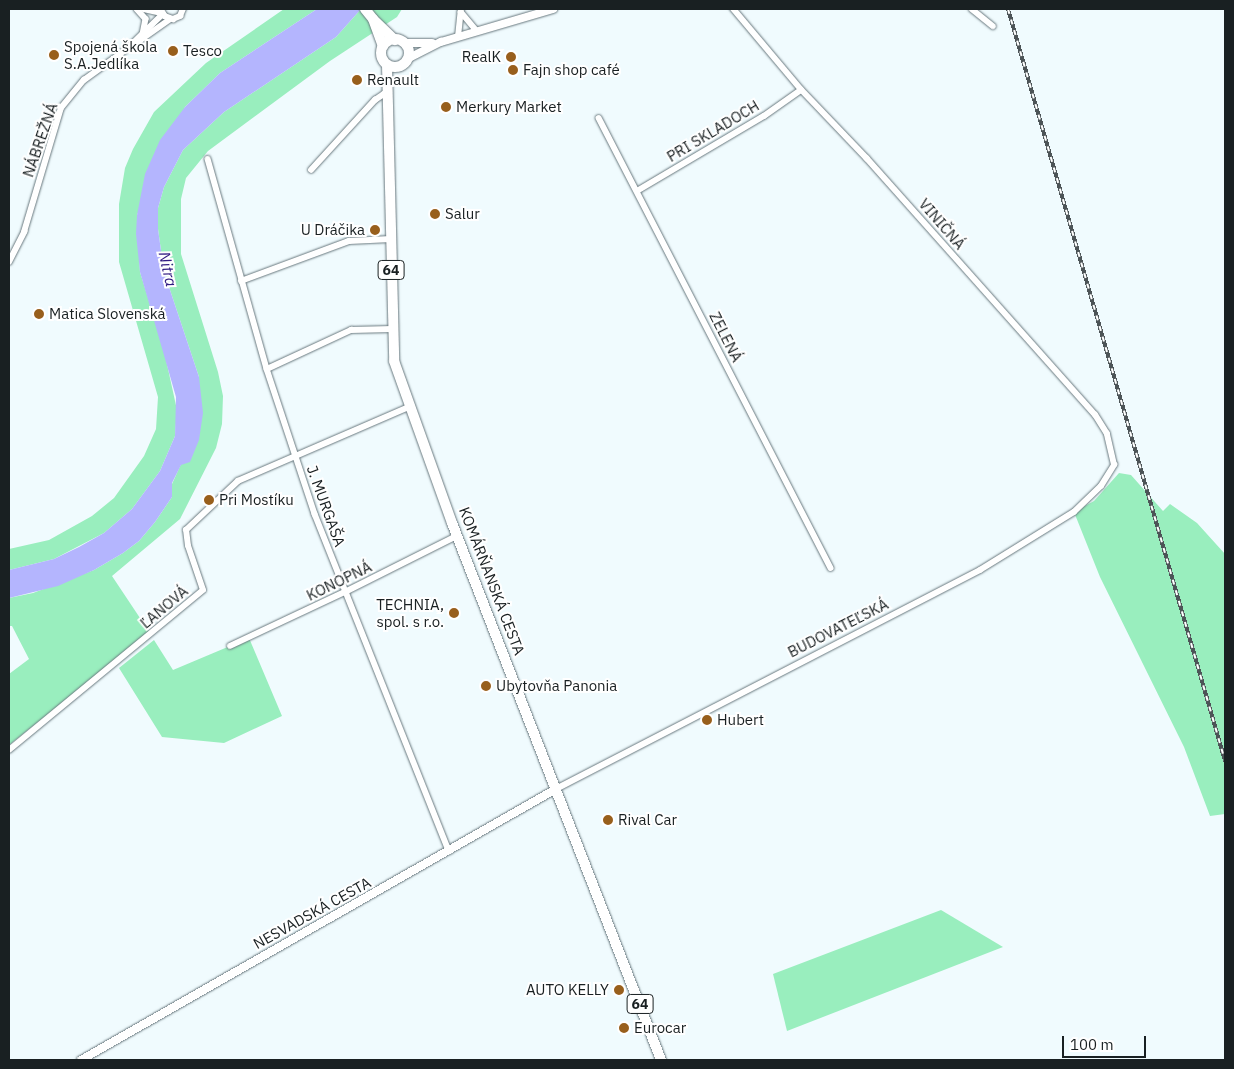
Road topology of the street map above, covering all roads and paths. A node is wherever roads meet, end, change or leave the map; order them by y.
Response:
1 (137, 9) edge
2 (144, 9) edge
3 (183, 9) edge
4 (365, 9) edge
5 (553, 9) edge
6 (733, 9) edge
7 (972, 9) edge
8 (461, 11) edge
9 (162, 12) edge
10 (170, 19) junction
11 (372, 19) junction
12 (994, 26) dead end
13 (478, 31) junction
14 (143, 34) junction
15 (458, 37) junction
16 (400, 41) junction
17 (441, 42) junction
18 (383, 46) junction
19 (126, 48) junction
20 (404, 62) junction
21 (387, 64) junction
22 (801, 90) junction
23 (389, 94) junction
24 (599, 118) dead end
25 (208, 159) dead end
26 (311, 170) dead end
27 (637, 191) junction
28 (391, 239) junction
29 (9, 244) edge
30 (16, 248) junction
31 (9, 262) edge
32 (241, 281) junction
33 (392, 329) junction
34 (267, 368) junction
35 (408, 407) junction
36 (295, 457) junction
37 (1114, 465) joint
38 (457, 536) junction
39 (831, 568) dead end
40 (345, 592) junction
41 (230, 646) dead end
42 (9, 750) edge
43 (556, 789) junction
44 (449, 851) junction
45 (81, 1060) edge
46 (662, 1060) edge

1 - 14 street
2 - 9 street
3 - 10 street, NÁBREŽNÁ
4 - 11 main road, 64
5 - 13 street
6 - 22 street, VINIČNÁ
7 - 12 street
8 - 13 street
8 - 15 street
9 - 10 street
9 - 14 street, NÁBREŽNÁ
10 - 19 street, NÁBREŽNÁ
11 - 16 main road, 64
11 - 18 main road, 64
13 - 15 street
14 - 19 street, NÁBREŽNÁ
15 - 17 street
16 - 17 street
16 - 18 main road
16 - 20 main road
17 - 20 street
18 - 21 main road, 64
19 - 30 street, NÁBREŽNÁ
20 - 21 main road
20 - 23 main road, KOMÁRŇANSKÁ CESTA / 64
21 - 23 main road, KOMÁRŇANSKÁ CESTA / 64
22 - 27 street, PRI SKLADOCH
22 - 37 street, VINIČNÁ
23 - 26 street
23 - 28 main road, KOMÁRŇANSKÁ CESTA / 64
24 - 27 street, ZELENÁ
25 - 32 street, J. MURGAŠA
27 - 39 street, ZELENÁ
28 - 32 street
28 - 33 main road, KOMÁRŇANSKÁ CESTA / 64
29 - 30 street
30 - 31 street, NÁBREŽNÁ
32 - 34 street, J. MURGAŠA
33 - 34 street
33 - 35 main road, KOMÁRŇANSKÁ CESTA / 64
34 - 36 street, J. MURGAŠA
35 - 36 street, ĽANOVÁ
35 - 38 main road, KOMÁRŇANSKÁ CESTA / 64
36 - 40 street, J. MURGAŠA
36 - 42 street, ĽANOVÁ
37 - 43 street, BUDOVATEĽSKÁ
38 - 40 street, KONOPNÁ
38 - 43 main road, KOMÁRŇANSKÁ CESTA / 64
40 - 41 street, KONOPNÁ
40 - 44 street, J. MURGAŠA
43 - 44 street, NESVADSKÁ CESTA
43 - 46 main road, KOMÁRŇANSKÁ CESTA / 64
44 - 45 street, NESVADSKÁ CESTA

